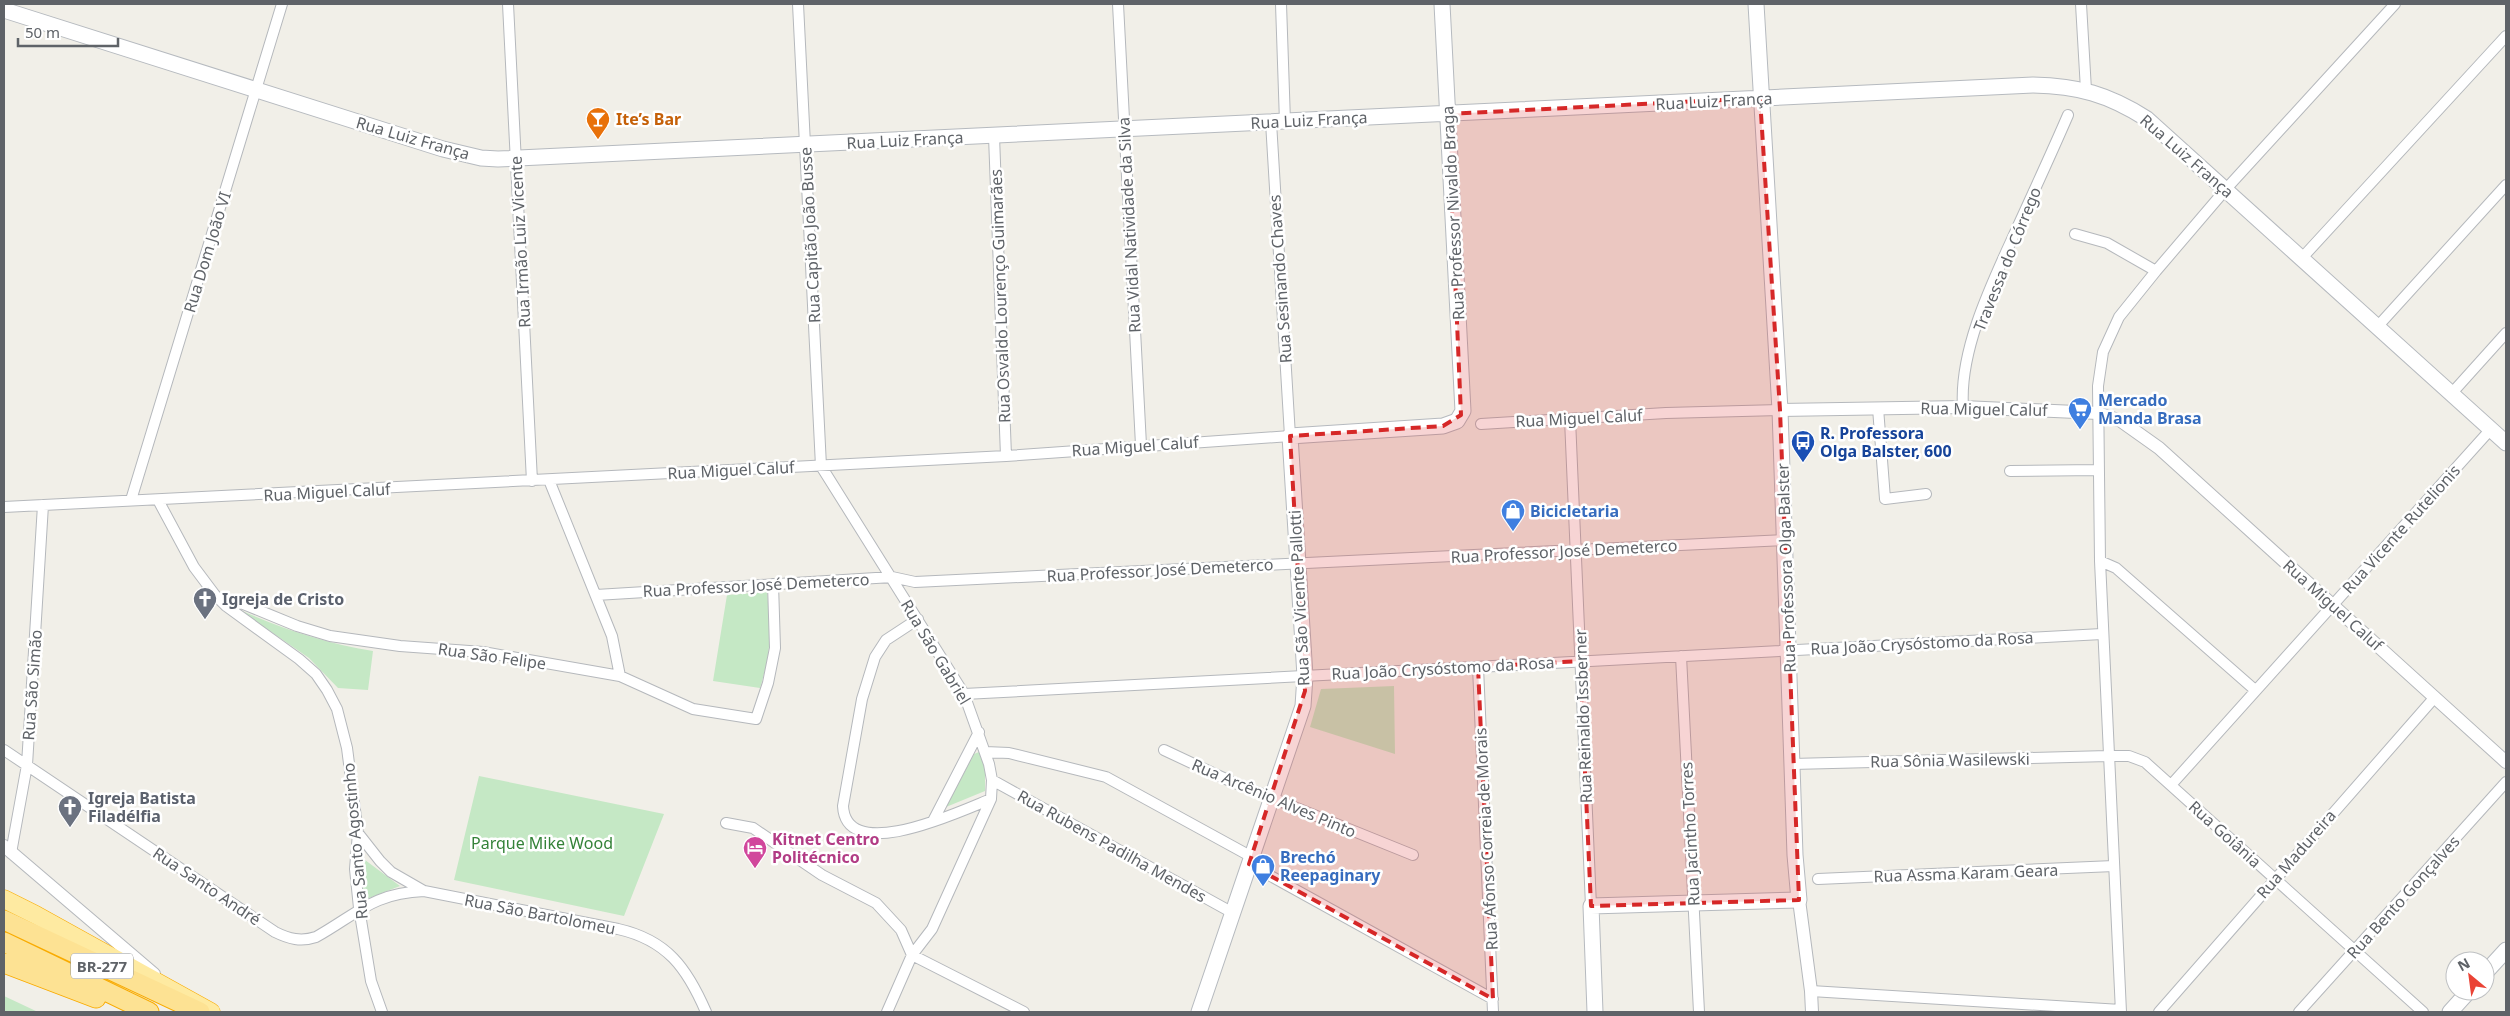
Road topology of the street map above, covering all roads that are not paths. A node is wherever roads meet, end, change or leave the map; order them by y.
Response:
1 (282, 4) edge
2 (508, 4) edge
3 (798, 4) edge
4 (1118, 4) edge
5 (1281, 4) edge
6 (1442, 4) edge
7 (1756, 4) edge
8 (2081, 4) edge
9 (2379, 4) edge
10 (2391, 8) edge
11 (4, 10) edge
12 (2506, 36) edge
13 (256, 90) junction
14 (2086, 90) junction
15 (1760, 98) junction
16 (1448, 114) junction
17 (2068, 115) dead end
18 (1278, 122) junction
19 (1124, 129) junction
20 (994, 136) junction
21 (805, 145) junction
22 (516, 159) junction
23 (2506, 185) edge
24 (2226, 189) junction
25 (2075, 234) dead end
26 (2302, 258) junction
27 (2156, 271) junction
28 (2378, 326) junction
29 (2506, 333) edge
30 (2452, 393) junction
31 (1878, 408) junction
32 (1963, 408) junction
33 (1780, 410) junction
34 (2098, 413) junction
35 (1570, 419) junction
36 (1457, 421) joint
37 (1481, 424) dead end
38 (2491, 429) junction
39 (1290, 436) junction
40 (2506, 443) edge
41 (1141, 445) junction
42 (1006, 456) junction
43 (822, 466) junction
44 (2098, 470) junction
45 (2010, 471) dead end
46 (550, 480) junction
47 (532, 481) junction
48 (1926, 494) dead end
49 (131, 500) junction
50 (158, 500) junction
51 (43, 505) junction
52 (4, 507) edge
53 (1785, 540) junction
54 (1576, 550) junction
55 (2100, 561) junction
56 (1298, 563) junction
57 (892, 577) junction
58 (773, 584) junction
59 (596, 595) junction
60 (2332, 604) junction
61 (226, 606) junction
62 (918, 619) junction
63 (2102, 634) junction
64 (1788, 650) junction
65 (1681, 656) junction
66 (1580, 661) junction
67 (1478, 667) junction
68 (620, 676) junction
69 (1305, 676) junction
70 (2255, 690) junction
71 (964, 694) junction
72 (2435, 697) junction
73 (979, 732) junction
74 (4, 750) edge
75 (1164, 750) dead end
76 (985, 752) junction
77 (2108, 756) junction
78 (2506, 762) edge
79 (27, 764) junction
80 (1792, 764) junction
81 (992, 780) junction
82 (2506, 782) edge
83 (2171, 785) junction
84 (1272, 798) junction
85 (991, 799) junction
86 (933, 821) junction
87 (726, 823) dead end
88 (358, 833) junction
89 (6, 853) edge
90 (1413, 855) dead end
91 (1251, 861) junction
92 (2114, 866) junction
93 (2274, 878) junction
94 (1818, 879) dead end
95 (424, 891) junction
96 (4, 899) edge
97 (1799, 900) junction
98 (1694, 902) junction
99 (1591, 906) junction
100 (359, 908) junction
101 (1233, 913) junction
102 (4, 920) edge
103 (4, 942) edge
104 (2506, 950) edge
105 (2354, 951) junction
106 (912, 955) junction
107 (4, 962) edge
108 (2495, 962) edge
109 (173, 990) junction
110 (1811, 991) junction
111 (1493, 999) junction
112 (2460, 1001) edge
113 (2121, 1011) edge
114 (132, 1012) edge
115 (149, 1012) edge
116 (200, 1012) edge
117 (211, 1012) edge
118 (382, 1012) edge
119 (706, 1012) edge
120 (887, 1012) edge
121 (1024, 1012) edge
122 (1199, 1012) edge
123 (1494, 1012) edge
124 (1595, 1012) edge
125 (1699, 1012) edge
126 (1812, 1012) edge
127 (2159, 1012) edge
128 (2299, 1012) edge
129 (2422, 1012) edge
130 (2450, 1012) edge

1 - 13 street, Rua Dom João VI
2 - 22 street, Rua Irmão Luiz Vicente
3 - 21 street, Rua Capitão João Busse
4 - 19 street, Rua Vidal Natividade da Silva
5 - 18 street, Rua Sesinando Chaves
6 - 16 main road, Rua Professor Nivaldo Braga
7 - 15 main road, Rua Professora Olga Balster
8 - 14 street
9 - 10 street
10 - 24 street
11 - 13 main road, Rua Luiz França
12 - 26 street
13 - 22 main road, Rua Luiz França
13 - 49 street, Rua Dom João VI
14 - 15 main road, Rua Luiz França
14 - 24 main road, Rua Luiz França
15 - 16 main road, Rua Luiz França
15 - 33 main road, Rua Professora Olga Balster
16 - 18 main road, Rua Luiz França
16 - 36 main road, Rua Professor Nivaldo Braga
17 - 32 street, Travessa do Córrego
18 - 19 main road, Rua Luiz França
18 - 39 street, Rua Sesinando Chaves
19 - 20 main road, Rua Luiz França
19 - 41 street, Rua Vidal Natividade da Silva
20 - 21 main road, Rua Luiz França
20 - 42 street, Rua Osvaldo Lourenço Guimarães
21 - 22 main road, Rua Luiz França
21 - 43 street, Rua Capitão João Busse
22 - 47 street, Rua Irmão Luiz Vicente
23 - 28 street
24 - 26 main road, Rua Luiz França
24 - 27 street
25 - 27 street
26 - 28 main road, Rua Luiz França
27 - 34 street
28 - 30 main road, Rua Luiz França
29 - 30 street
30 - 38 main road, Rua Luiz França
31 - 32 street, Rua Miguel Caluf
31 - 33 street, Rua Miguel Caluf
31 - 48 street
32 - 34 street, Rua Miguel Caluf
33 - 35 street, Rua Miguel Caluf
33 - 53 main road, Rua Professora Olga Balster
34 - 44 street
34 - 60 street, Rua Miguel Caluf
35 - 37 street, Rua Miguel Caluf
35 - 54 street, Rua Reinaldo Issberner
36 - 39 main road, Rua Miguel Caluf
38 - 40 main road, Rua Luiz França
38 - 60 street, Rua Vicente Rutelionis
39 - 41 street, Rua Miguel Caluf
39 - 56 main road, Rua São Vicente Pallotti
41 - 42 street, Rua Miguel Caluf
42 - 43 street, Rua Miguel Caluf
43 - 46 street, Rua Miguel Caluf
43 - 57 street, Rua São Gabriel
44 - 45 street
44 - 55 street
46 - 47 street, Rua Miguel Caluf
46 - 59 street
47 - 50 street, Rua Miguel Caluf
49 - 50 street, Rua Miguel Caluf
49 - 51 street, Rua Miguel Caluf
50 - 61 street, Rua Santo Agostinho
51 - 52 street, Rua Miguel Caluf
51 - 79 street, Rua São Simão
53 - 54 street, Rua Professor José Demeterco
53 - 64 main road, Rua Professora Olga Balster
54 - 56 street, Rua Professor José Demeterco
54 - 66 street, Rua Reinaldo Issberner
55 - 63 street
55 - 70 street
56 - 57 street, Rua Professor José Demeterco
56 - 69 main road, Rua São Vicente Pallotti
57 - 58 street, Rua Professor José Demeterco
57 - 62 street, Rua São Gabriel
58 - 59 street, Rua Professor José Demeterco
58 - 68 street, Rua São Felipe
59 - 68 street
60 - 70 street, Rua Vicente Rutelionis
60 - 72 street, Rua Miguel Caluf
61 - 68 street, Rua São Felipe
61 - 88 street, Rua Santo Agostinho
62 - 71 street, Rua São Gabriel
62 - 86 street
63 - 64 street, Rua João Crysóstomo da Rosa
63 - 77 street
64 - 65 street, Rua João Crysóstomo da Rosa
64 - 80 main road, Rua Professora Olga Balster
65 - 66 street, Rua João Crysóstomo da Rosa
65 - 98 street, Rua Jacintho Torres
66 - 67 street, Rua João Crysóstomo da Rosa
66 - 99 street, Rua Reinaldo Issberner
67 - 69 street, Rua João Crysóstomo da Rosa
67 - 111 street, Rua Afonso Correia de Morais
69 - 71 street, Rua João Crysóstomo da Rosa
69 - 84 main road, Rua São Vicente Pallotti
70 - 83 street, Rua Vicente Rutelionis
71 - 73 street, Rua São Gabriel
72 - 78 street, Rua Miguel Caluf
72 - 93 street, Rua Madureira
73 - 76 street, Rua São Gabriel
73 - 86 street
74 - 79 street, Rua Santo André
75 - 84 street, Rua Arcênio Alves Pinto
76 - 81 street, Rua São Gabriel
76 - 91 street
77 - 80 street, Rua Sônia Wasilewski
77 - 83 street, Rua Goiânia
77 - 92 street
79 - 89 street, Rua São Simão
79 - 100 street, Rua Santo André
80 - 97 main road, Rua Professora Olga Balster
81 - 85 street, Rua São Gabriel
81 - 101 street, Rua Rubens Padilha Mendes
82 - 105 street, Rua Bento Gonçalves
83 - 93 street, Rua Goiânia
84 - 90 street, Rua Arcênio Alves Pinto
84 - 91 main road, Rua São Vicente Pallotti
85 - 86 street
85 - 106 street, Rua São Gabriel
87 - 106 street
88 - 95 street, Rua São Bartolomeu
88 - 100 street, Rua Santo Agostinho
89 - 109 street
91 - 101 main road, Rua São Vicente Pallotti
91 - 111 street
92 - 94 street, Rua Assma Karam Geara
92 - 113 street
93 - 105 street, Rua Goiânia
93 - 127 street, Rua Madureira
95 - 100 street, Rua Santo André
95 - 119 street, Rua São Bartolomeu
96 - 109 highway
97 - 98 main road
97 - 110 street, Rua Professora Olga Balster
98 - 99 main road
98 - 125 street, Rua Jacintho Torres
99 - 124 main road, Rua Reinaldo Issberner
100 - 118 street, Rua Santo Agostinho
101 - 122 main road, Rua São Vicente Pallotti
102 - 116 highway, BR-277
103 - 115 highway, BR-277
104 - 108 main road
105 - 128 street, Rua Bento Gonçalves
105 - 129 street, Rua Goiânia
106 - 120 street, Rua São Gabriel
106 - 121 street
107 - 114 highway
109 - 117 highway
110 - 113 street
110 - 126 street, Rua Professora Olga Balster
111 - 123 street, Rua Afonso Correia de Morais
112 - 130 main road

